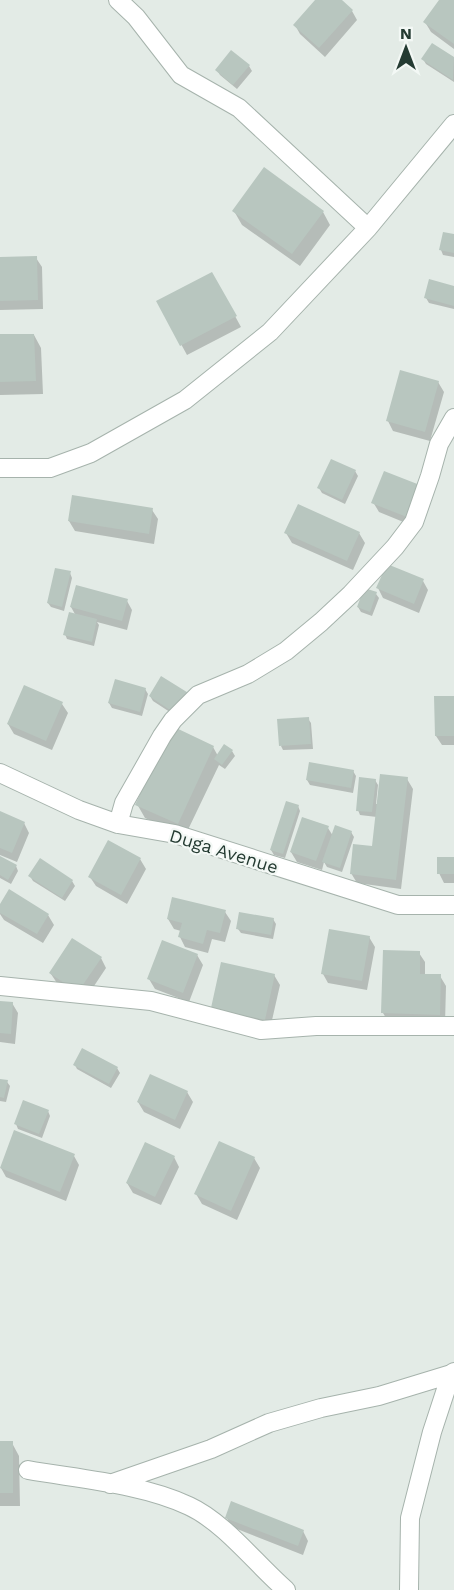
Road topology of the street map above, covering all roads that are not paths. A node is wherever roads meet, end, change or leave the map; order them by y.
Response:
1 (118, 0) edge
2 (454, 124) edge
3 (368, 228) junction
4 (454, 418) edge
5 (0, 468) edge
6 (0, 773) edge
7 (118, 824) junction
8 (454, 905) edge
9 (0, 986) edge
10 (454, 1026) edge
11 (452, 1373) edge
12 (28, 1470) dead end
13 (110, 1484) junction
14 (286, 1590) edge
15 (409, 1590) edge

1 - 3 street
2 - 3 street
3 - 5 street
4 - 7 street
6 - 7 street, Duga Avenue
7 - 8 street, Duga Avenue
9 - 10 street
11 - 13 street
11 - 15 street
12 - 13 street
13 - 14 street

